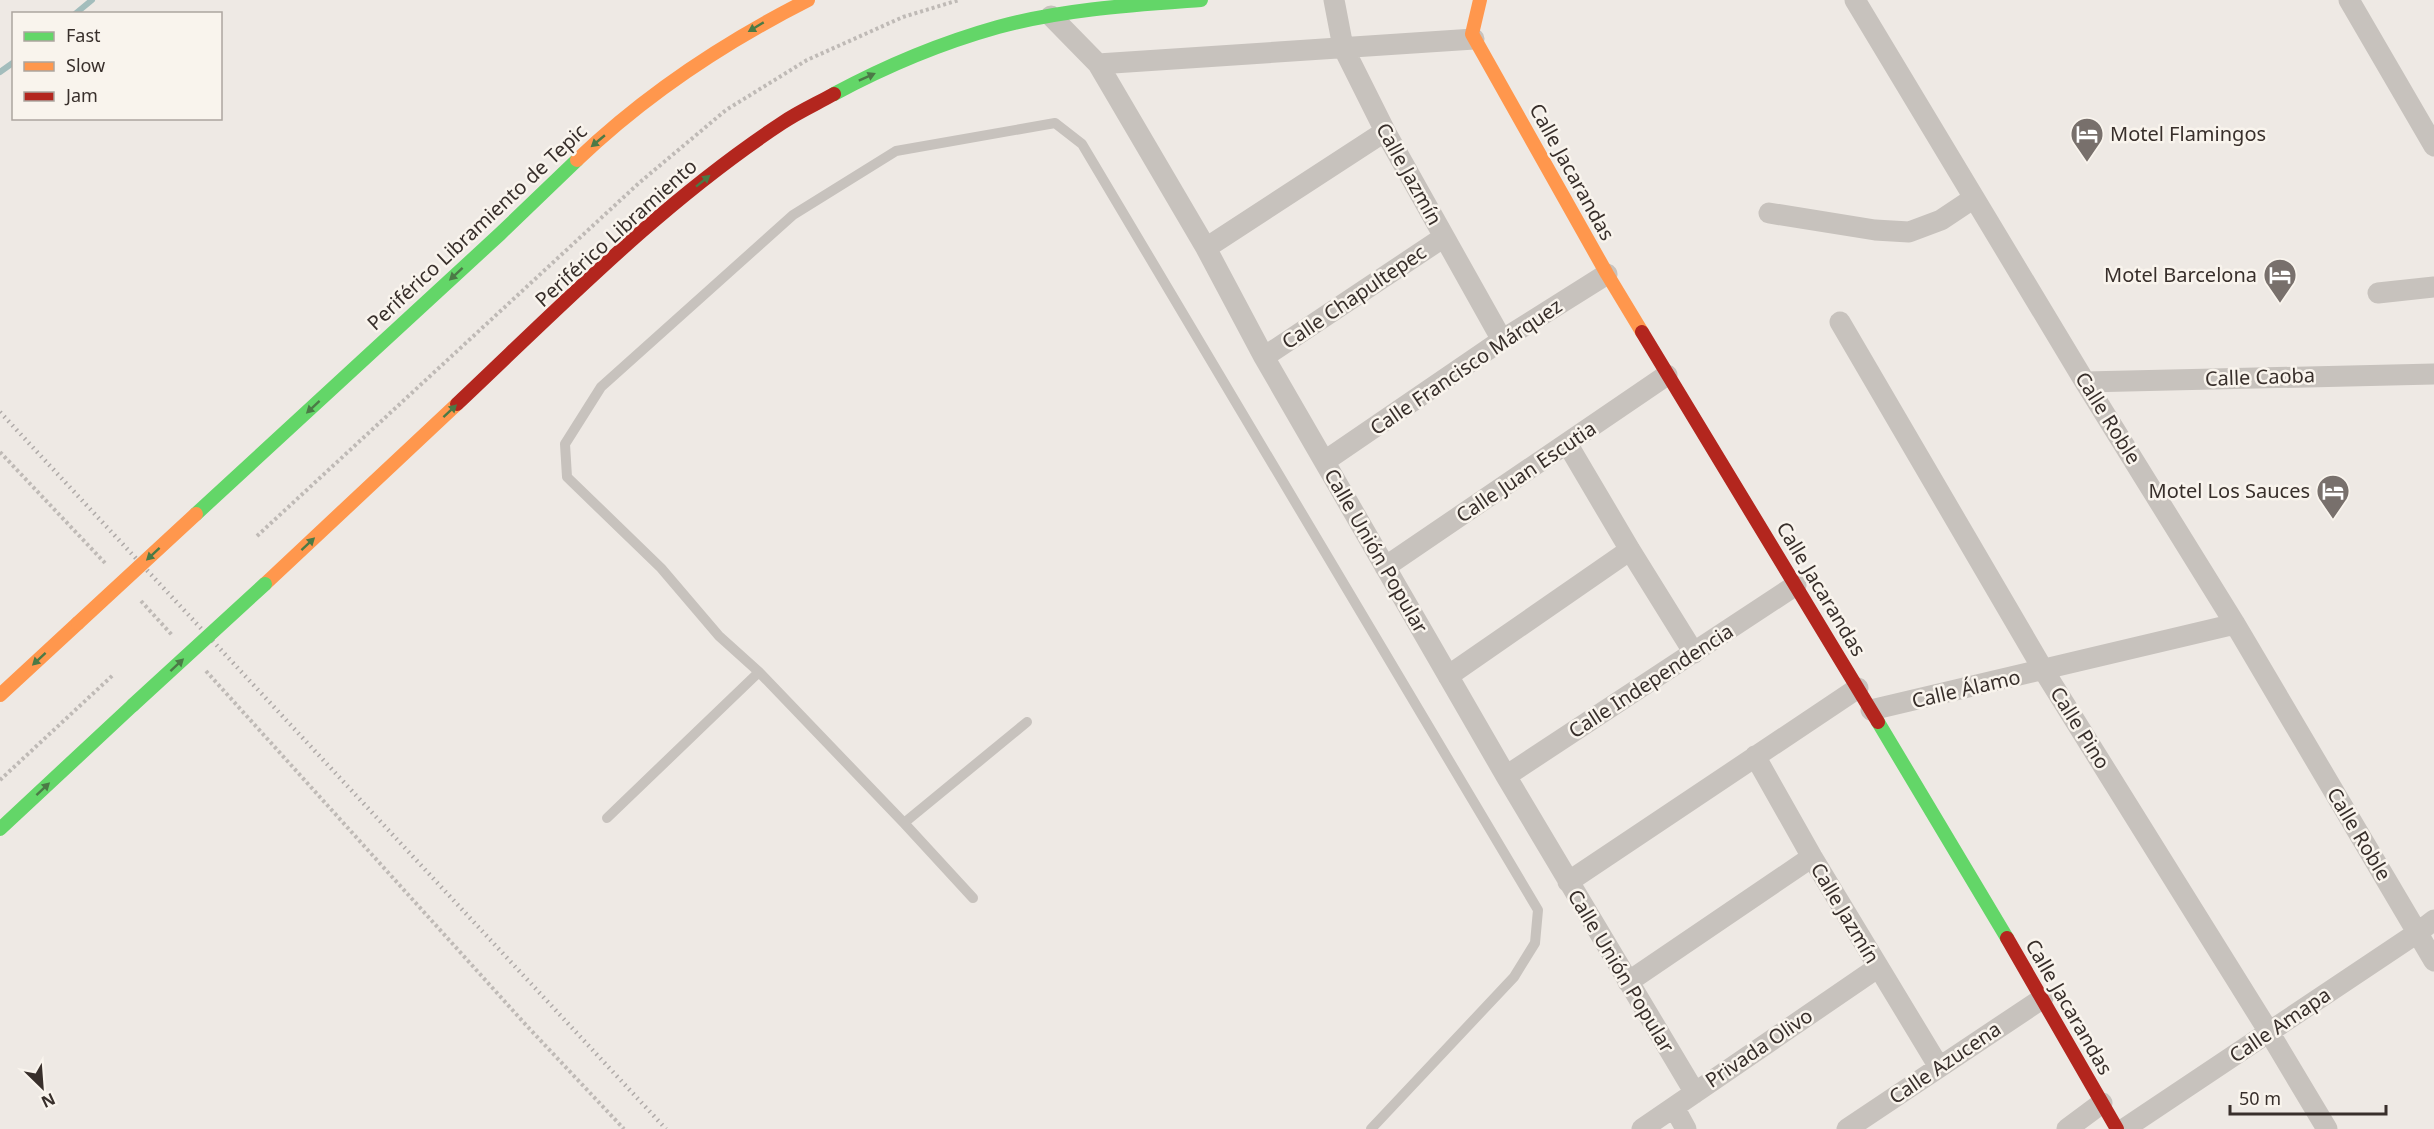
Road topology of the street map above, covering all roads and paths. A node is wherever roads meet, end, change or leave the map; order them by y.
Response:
1 (808, 0) edge
2 (1201, 0) edge
3 (1334, 0) edge
4 (1480, 0) edge
5 (1855, 0) edge
6 (2349, 0) edge
7 (1051, 16) junction
8 (1474, 39) junction
9 (1342, 47) junction
10 (1098, 64) junction
11 (1386, 134) junction
12 (2434, 146) edge
13 (1974, 198) junction
14 (1769, 213) dead end
15 (1443, 237) junction
16 (1206, 248) junction
17 (1607, 274) junction
18 (2434, 287) edge
19 (2378, 293) dead end
20 (1840, 322) dead end
21 (1502, 340) junction
22 (1264, 357) junction
23 (1667, 375) junction
24 (2432, 377) edge
25 (2085, 382) junction
26 (1568, 445) junction
27 (0, 452) edge
28 (1325, 461) junction
29 (1630, 550) junction
30 (105, 564) dead end
31 (1385, 567) junction
32 (1796, 585) junction
33 (138, 598) dead end
34 (2235, 624) junction
35 (178, 641) dead end
36 (1694, 653) junction
37 (203, 667) dead end
38 (2044, 671) junction
39 (759, 672) junction
40 (113, 675) dead end
41 (1448, 676) junction
42 (1858, 688) junction
43 (0, 695) edge
44 (1871, 710) junction
45 (1027, 722) dead end
46 (1755, 756) junction
47 (1506, 776) junction
48 (0, 780) edge
49 (607, 818) dead end
50 (904, 823) junction
51 (0, 829) edge
52 (1812, 857) junction
53 (1568, 882) junction
54 (973, 898) dead end
55 (2434, 920) edge
56 (2417, 933) junction
57 (2434, 961) edge
58 (1877, 968) junction
59 (1628, 982) junction
60 (2043, 998) junction
61 (2270, 1032) junction
62 (1939, 1067) junction
63 (1695, 1093) junction
64 (2102, 1103) junction
65 (1674, 1107) junction
66 (624, 1129) edge
67 (1371, 1129) edge
68 (1642, 1129) edge
69 (1686, 1129) edge
70 (1847, 1129) edge
71 (2067, 1129) edge
72 (2117, 1129) edge
73 (2124, 1129) edge
74 (2326, 1129) edge

1 -> 43 main road, Periférico Libramiento de Tepic, bridge
2 - 7 main road, Periférico Libramiento
3 - 9 street, Calle Jazmín
4 - 8 main road
5 - 13 street, Calle Roble
6 - 12 street
7 - 10 street, Calle Unión Popular
51 -> 7 main road, Periférico Libramiento, bridge
8 - 9 street
8 - 17 main road, Calle Jacarandas
9 - 10 street
9 - 11 street, Calle Jazmín
10 - 16 street, Calle Unión Popular
11 - 15 street, Calle Jazmín
11 - 16 street
13 - 14 street
13 - 25 street, Calle Roble
15 - 21 street, Calle Jazmín
15 - 22 street, Calle Chapultepec
16 - 22 street, Calle Unión Popular
17 - 21 street, Calle Francisco Márquez
17 - 23 main road, Calle Jacarandas
18 - 19 street
20 - 38 street, Calle Pino
21 - 28 street, Calle Francisco Márquez
22 - 28 street, Calle Unión Popular
23 - 26 street, Calle Juan Escutia
23 - 32 main road, Calle Jacarandas
24 - 25 street, Calle Caoba
25 - 34 street, Calle Roble
26 - 29 street
26 - 31 street, Calle Juan Escutia
27 - 30 path
28 - 31 street, Calle Unión Popular
29 - 36 street
29 - 41 street
31 - 41 street, Calle Unión Popular
32 - 36 street, Calle Independencia
32 - 42 main road, Calle Jacarandas
33 - 35 path
34 - 38 street, Calle Álamo
34 - 56 street, Calle Roble
36 - 47 street, Calle Independencia
37 - 66 path
38 - 44 street, Calle Álamo
38 - 61 street, Calle Pino
39 - 49 lane
39 - 50 lane
39 - 67 lane
40 - 48 path
41 - 47 street, Calle Unión Popular
42 - 44 main road, Calle Jacarandas
42 - 46 street
44 - 60 main road, Calle Jacarandas
45 - 50 lane
46 - 52 street, Calle Jazmín
46 - 53 street
47 - 53 street, Calle Unión Popular
50 - 54 lane
52 - 58 street, Calle Jazmín
52 - 59 street
53 - 59 street, Calle Unión Popular
55 - 56 street, Calle Amapa
56 - 57 street, Calle Roble
56 - 61 street, Calle Amapa
58 - 62 street, Calle Jazmín
58 - 63 street, Privada Olivo
59 - 63 street, Calle Unión Popular
60 - 62 street, Calle Azucena
60 - 64 main road, Calle Jacarandas
61 - 73 street, Calle Amapa
61 - 74 street, Calle Pino
62 - 70 street, Calle Azucena
63 - 65 street, Privada Olivo
64 - 71 street
64 - 72 main road, Calle Jacarandas
65 - 68 street, Privada Olivo
65 - 69 street

